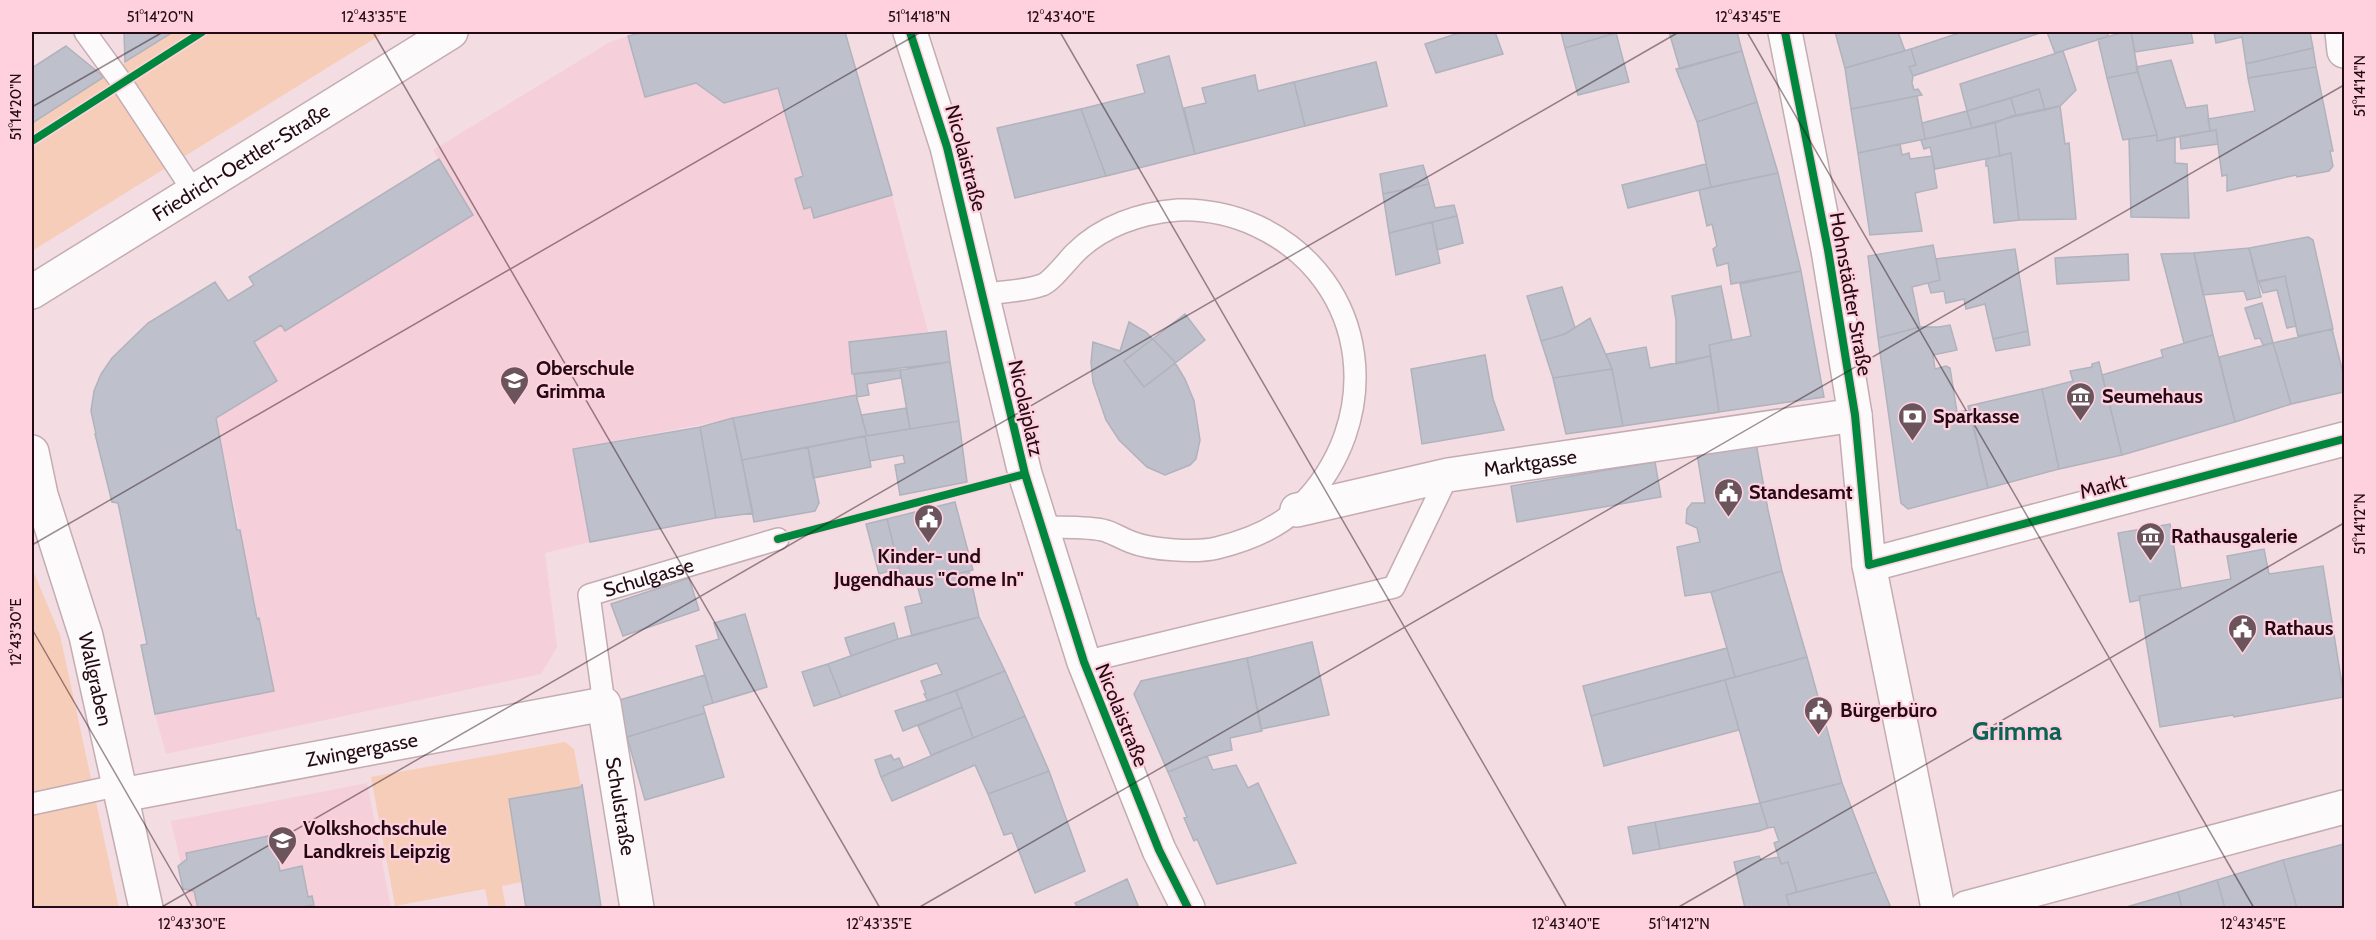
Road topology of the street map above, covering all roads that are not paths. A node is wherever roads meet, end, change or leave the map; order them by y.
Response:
1 (85, 32) edge
2 (451, 32) edge
3 (910, 32) edge
4 (1785, 32) edge
5 (2342, 32) edge
6 (2344, 51) edge
7 (194, 192) junction
8 (32, 292) edge
9 (984, 294) junction
10 (1855, 415) junction
11 (2344, 438) edge
12 (32, 452) edge
13 (1448, 475) junction
14 (1297, 510) junction
15 (1042, 527) junction
16 (778, 539) dead end
17 (1869, 565) junction
18 (1084, 662) junction
19 (604, 704) junction
20 (121, 790) junction
21 (32, 804) edge
22 (2344, 807) edge
23 (146, 909) edge
24 (637, 909) edge
25 (1188, 909) edge
26 (1938, 909) edge
27 (1965, 909) edge

1 - 7 lane
2 - 7 street, Friedrich-Oettler-Straße
3 - 9 street, Nicolaistraße
4 - 10 street, Hohnstädter Straße
5 - 6 street
7 - 8 street, Friedrich-Oettler-Straße
9 - 14 lane
9 - 15 street, Nicolaiplatz
10 - 13 street, Marktgasse
10 - 17 street, Hohnstädter Straße
11 - 17 street, Markt
12 - 20 street, Wallgraben
13 - 14 street, Marktgasse
13 - 18 lane
14 - 15 lane
15 - 18 street, Nicolaistraße
16 - 19 lane, Schulgasse
17 - 26 street
18 - 25 street, Nicolaistraße
19 - 20 street, Zwingergasse
19 - 24 street, Schulstraße
20 - 21 lane
20 - 23 street, Wallgraben
22 - 27 street

